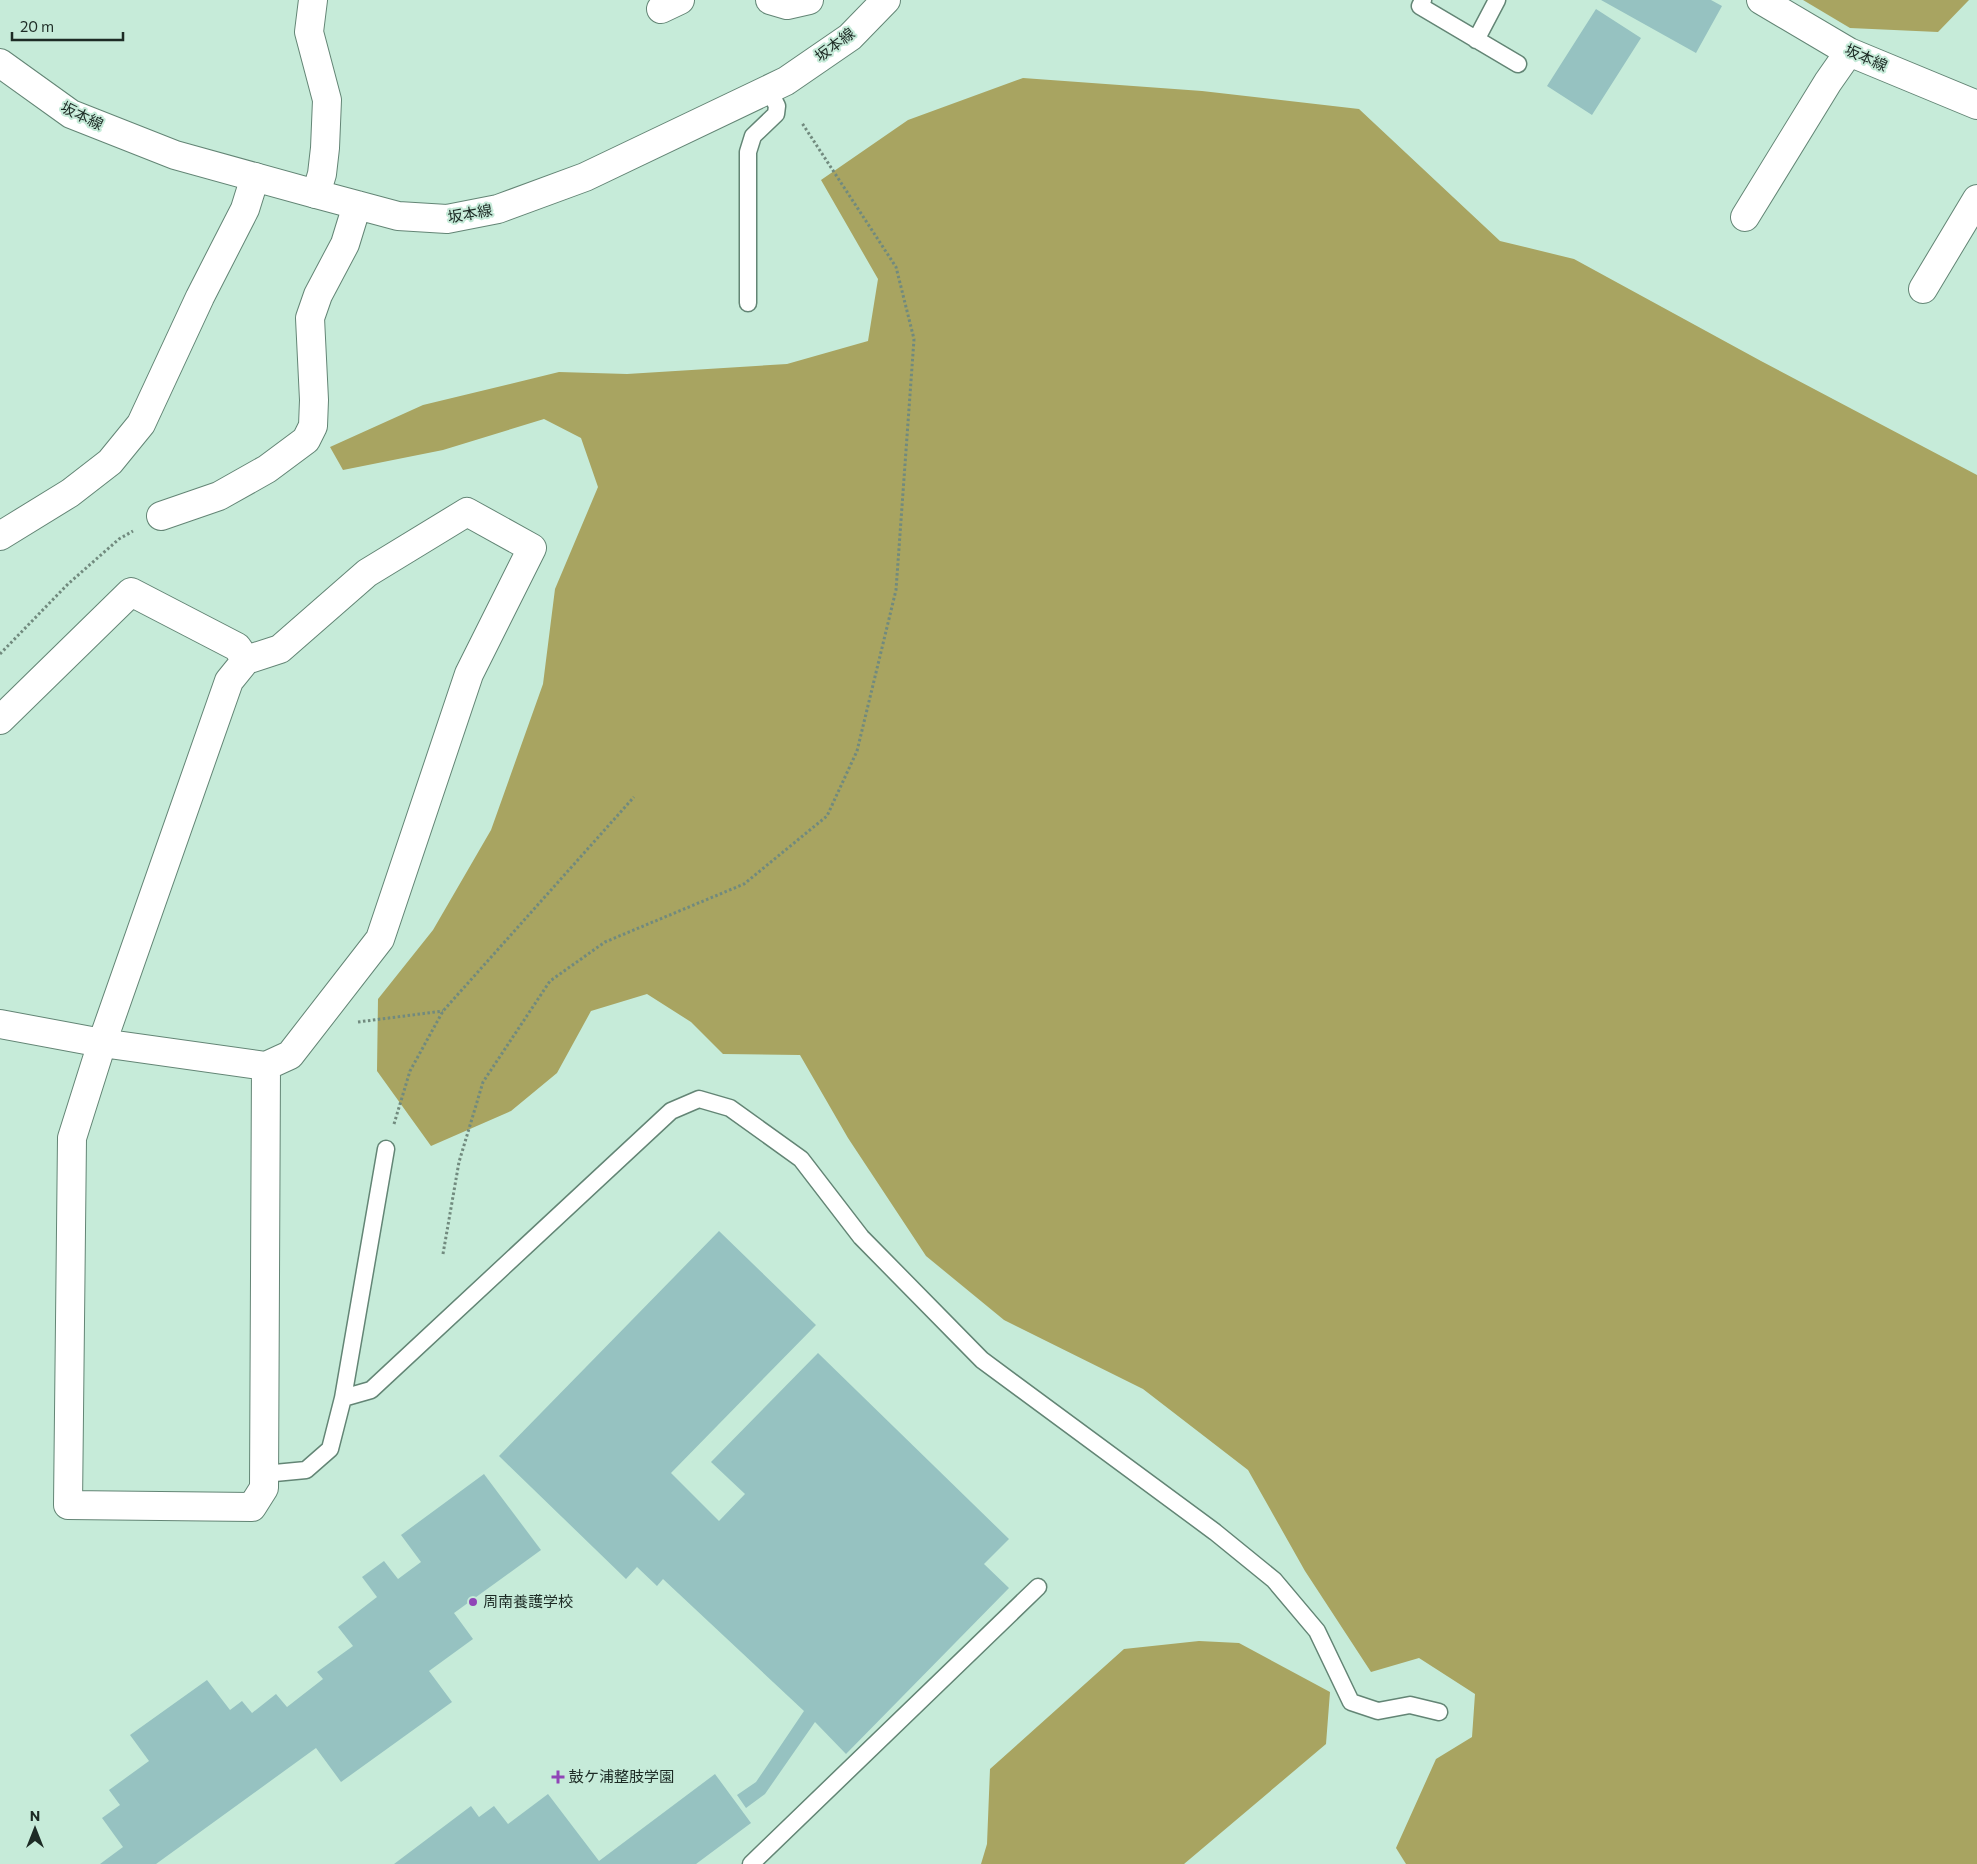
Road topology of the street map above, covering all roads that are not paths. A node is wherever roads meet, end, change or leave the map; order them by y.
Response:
1 (313, 0) edge
2 (770, 0) edge
3 (809, 0) edge
4 (886, 0) edge
5 (1423, 0) edge
6 (1497, 0) edge
7 (1761, 0) edge
8 (1476, 40) junction
9 (1849, 52) junction
10 (0, 63) edge
11 (1518, 64) dead end
12 (778, 86) junction
13 (1977, 105) edge
14 (255, 177) junction
15 (316, 194) junction
16 (1977, 199) edge
17 (357, 205) junction
18 (1745, 217) dead end
19 (1923, 289) dead end
20 (748, 303) dead end
21 (160, 516) road end
22 (0, 536) edge
23 (246, 660) junction
24 (0, 720) edge
25 (0, 1024) edge
26 (102, 1043) junction
27 (266, 1066) junction
28 (386, 1149) road end
29 (343, 1398) junction
30 (264, 1474) junction
31 (1038, 1587) dead end
32 (1439, 1712) dead end
33 (752, 1864) edge

1 - 15 street
2 - 3 street
4 - 12 street, 坂本線
5 - 8 lane
6 - 8 lane
7 - 9 street, 坂本線
8 - 11 lane
9 - 13 street, 坂本線
9 - 18 street
10 - 14 street, 坂本線
12 - 17 street, 坂本線
12 - 20 lane
14 - 15 street, 坂本線
14 - 22 street
15 - 17 street, 坂本線
16 - 19 street
17 - 21 street
23 - 24 street
23 - 26 street
23 - 27 street
25 - 26 street
26 - 27 street
26 - 30 street
27 - 30 street
28 - 29 lane
29 - 30 lane
29 - 32 lane
31 - 33 lane

